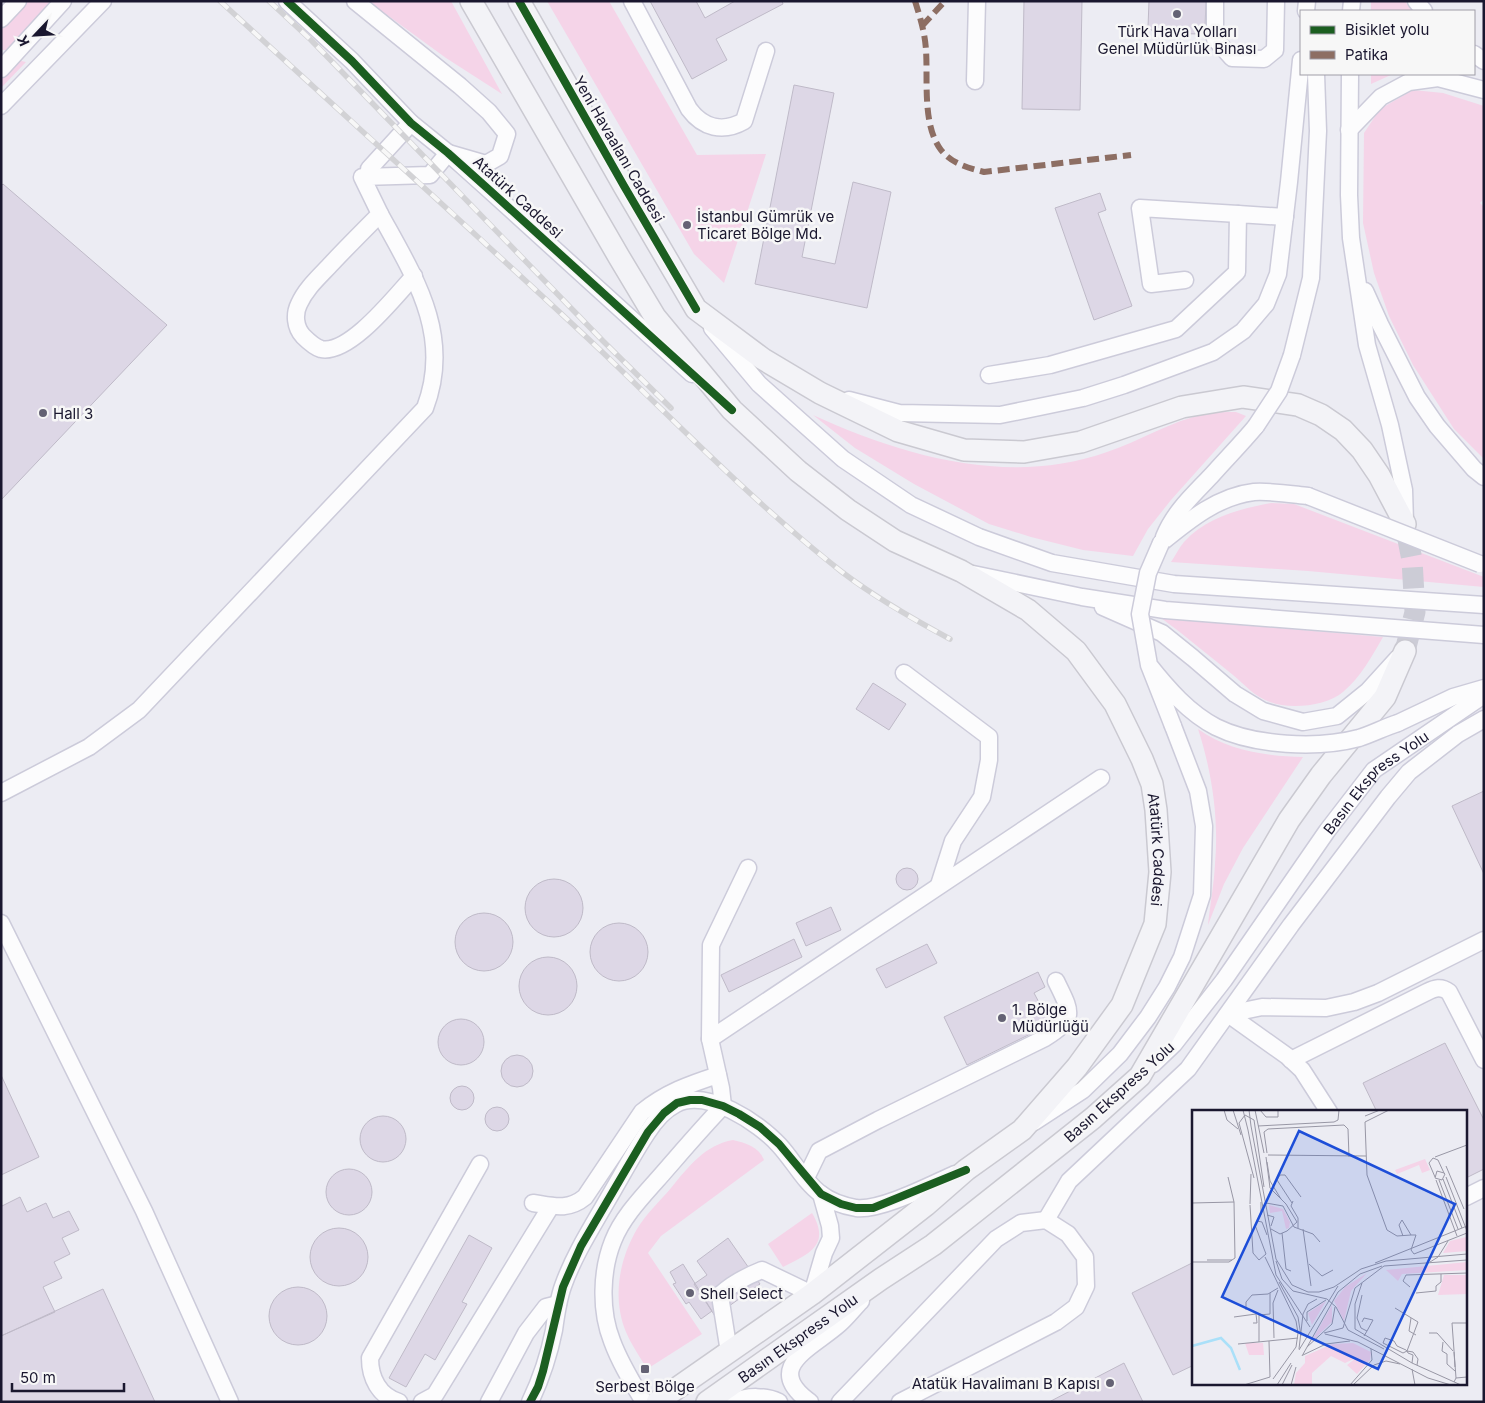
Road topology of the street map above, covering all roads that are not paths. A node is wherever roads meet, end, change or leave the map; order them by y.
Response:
1 (18, 1) edge
2 (63, 1) edge
3 (103, 1) edge
4 (288, 1) edge
5 (355, 1) edge
6 (519, 1) edge
7 (632, 1) edge
8 (977, 1) edge
9 (1215, 1) edge
10 (1276, 1) edge
11 (472, 3) edge
12 (1, 19) edge
13 (766, 51) dead end
14 (8, 54) edge
15 (49, 57) junction
16 (1, 69) edge
17 (1300, 70) edge
18 (1316, 75) edge
19 (1350, 75) edge
20 (975, 81) dead end
21 (1484, 90) edge
22 (1, 106) edge
23 (411, 123) junction
24 (1349, 130) junction
25 (448, 153) junction
26 (365, 173) junction
27 (380, 214) junction
28 (1238, 214) junction
29 (1285, 217) junction
30 (1351, 238) junction
31 (414, 276) junction
32 (1185, 280) dead end
33 (696, 309) junction
34 (990, 375) dead end
35 (820, 392) junction
36 (732, 410) junction
37 (1484, 477) edge
38 (1406, 524) joint
39 (1161, 543) junction
40 (1482, 565) edge
41 (961, 571) junction
42 (1082, 598) junction
43 (1484, 605) edge
44 (1484, 635) edge
45 (1405, 651) joint
46 (1149, 665) junction
47 (904, 673) dead end
48 (1484, 688) edge
49 (1484, 695) edge
50 (1484, 719) edge
51 (1100, 778) dead end
52 (1, 793) edge
53 (748, 868) dead end
54 (939, 885) junction
55 (1, 923) edge
56 (1484, 940) edge
57 (8, 953) edge
58 (1056, 981) dead end
59 (1228, 1014) junction
60 (710, 1039) junction
61 (1291, 1060) junction
62 (1484, 1060) edge
63 (718, 1075) junction
64 (1140, 1076) junction
65 (723, 1106) junction
66 (1328, 1110) edge
67 (1022, 1130) junction
68 (480, 1164) dead end
69 (966, 1170) junction
70 (806, 1178) junction
71 (1484, 1188) edge
72 (821, 1194) junction
73 (1468, 1196) edge
74 (533, 1203) dead end
75 (551, 1206) junction
76 (1046, 1220) junction
77 (881, 1279) junction
78 (812, 1294) junction
79 (558, 1304) junction
80 (729, 1352) junction
81 (230, 1402) edge
82 (399, 1402) edge
83 (422, 1402) edge
84 (488, 1402) edge
85 (530, 1402) edge
86 (644, 1402) edge
87 (657, 1402) edge
88 (707, 1402) edge
89 (735, 1402) edge
90 (779, 1402) edge
91 (810, 1402) edge
92 (840, 1402) edge
93 (900, 1402) edge

1 - 12 street
2 - 14 street
3 - 15 street
4 - 23 street, Atatürk Caddesi
5 - 25 street, Atatürk Caddesi
6 - 33 main road, Yeni Havaalanı Caddesi
7 - 13 street
8 - 20 street
9 - 10 street
11 - 36 main road, Atatürk Caddesi
14 - 15 street
14 - 16 street
15 - 22 street
17 - 29 street
18 - 39 street, bridge
19 - 24 street
21 - 24 street
23 - 25 street, Atatürk Caddesi
23 - 26 street
24 - 30 street
25 - 26 street
25 - 36 street, Atatürk Caddesi
26 - 27 street
27 - 31 street
27 - 31 street
28 - 29 street
28 - 32 street
28 - 34 street
29 - 35 street
30 - 37 street
30 - 38 street
31 - 52 street
33 - 35 main road
33 - 43 street
35 - 38 main road
36 - 41 main road, Atatürk Caddesi
39 - 40 street, bridge
39 - 46 street, bridge
41 - 42 street
41 - 67 main road, Atatürk Caddesi
42 - 44 street
42 - 45 street
45 - 64 main road
46 - 48 street, bridge
46 - 67 street, bridge
47 - 54 street
49 - 64 street, Basın Ekspress Yolu
50 - 59 street
51 - 54 street
53 - 60 street
54 - 60 street
55 - 57 street
56 - 59 street
57 - 81 street
58 - 70 street
59 - 61 street
59 - 76 street
60 - 63 street
61 - 62 street
61 - 66 street
63 - 65 street
63 - 75 street
64 - 77 main road, Basın Ekspress Yolu
65 - 70 street
65 - 79 street
65 - 86 street
67 - 69 main road, Atatürk Caddesi
68 - 82 street
69 - 72 street
69 - 78 main road, Basın Ekspress Yolu
70 - 72 street
71 - 73 street
72 - 78 street
74 - 75 street
75 - 83 street
76 - 92 street
76 - 93 street
77 - 88 main road, Basın Ekspress Yolu
77 - 91 street
78 - 80 main road, Basın Ekspress Yolu
78 - 80 street
79 - 84 street
79 - 85 street
80 - 87 main road, Basın Ekspress Yolu
89 - 90 street

